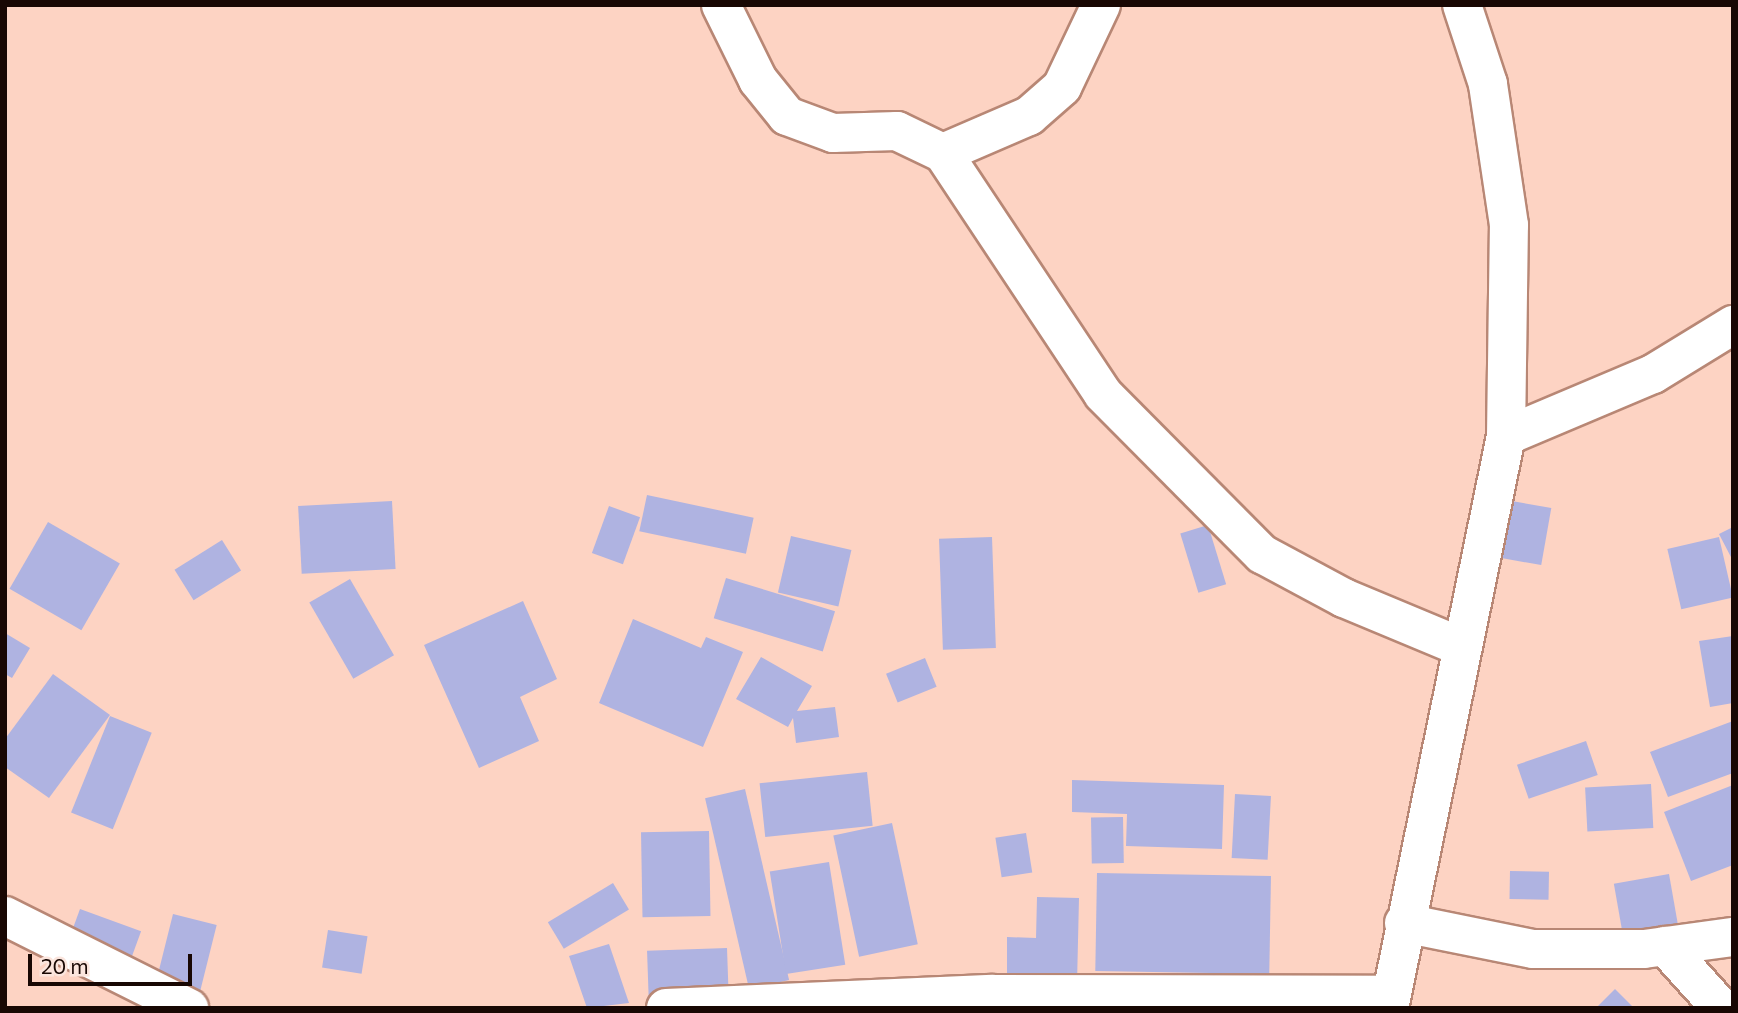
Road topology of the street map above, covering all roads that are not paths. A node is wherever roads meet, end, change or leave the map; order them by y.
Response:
1 (720, 5) edge
2 (1101, 5) edge
3 (1462, 5) edge
4 (943, 153) junction
5 (1733, 325) edge
6 (1506, 436) junction
7 (1462, 647) junction
8 (5, 916) edge
9 (1404, 923) junction
10 (1733, 937) edge
11 (1665, 946) junction
12 (1390, 1002) edge
13 (189, 1008) edge
14 (666, 1008) edge
15 (1721, 1008) edge

1 - 4 street
2 - 4 street
3 - 6 street
4 - 7 street
5 - 6 street
6 - 7 street
7 - 9 street
8 - 13 street
9 - 11 street
9 - 12 street
10 - 11 street
11 - 15 street
12 - 14 street

